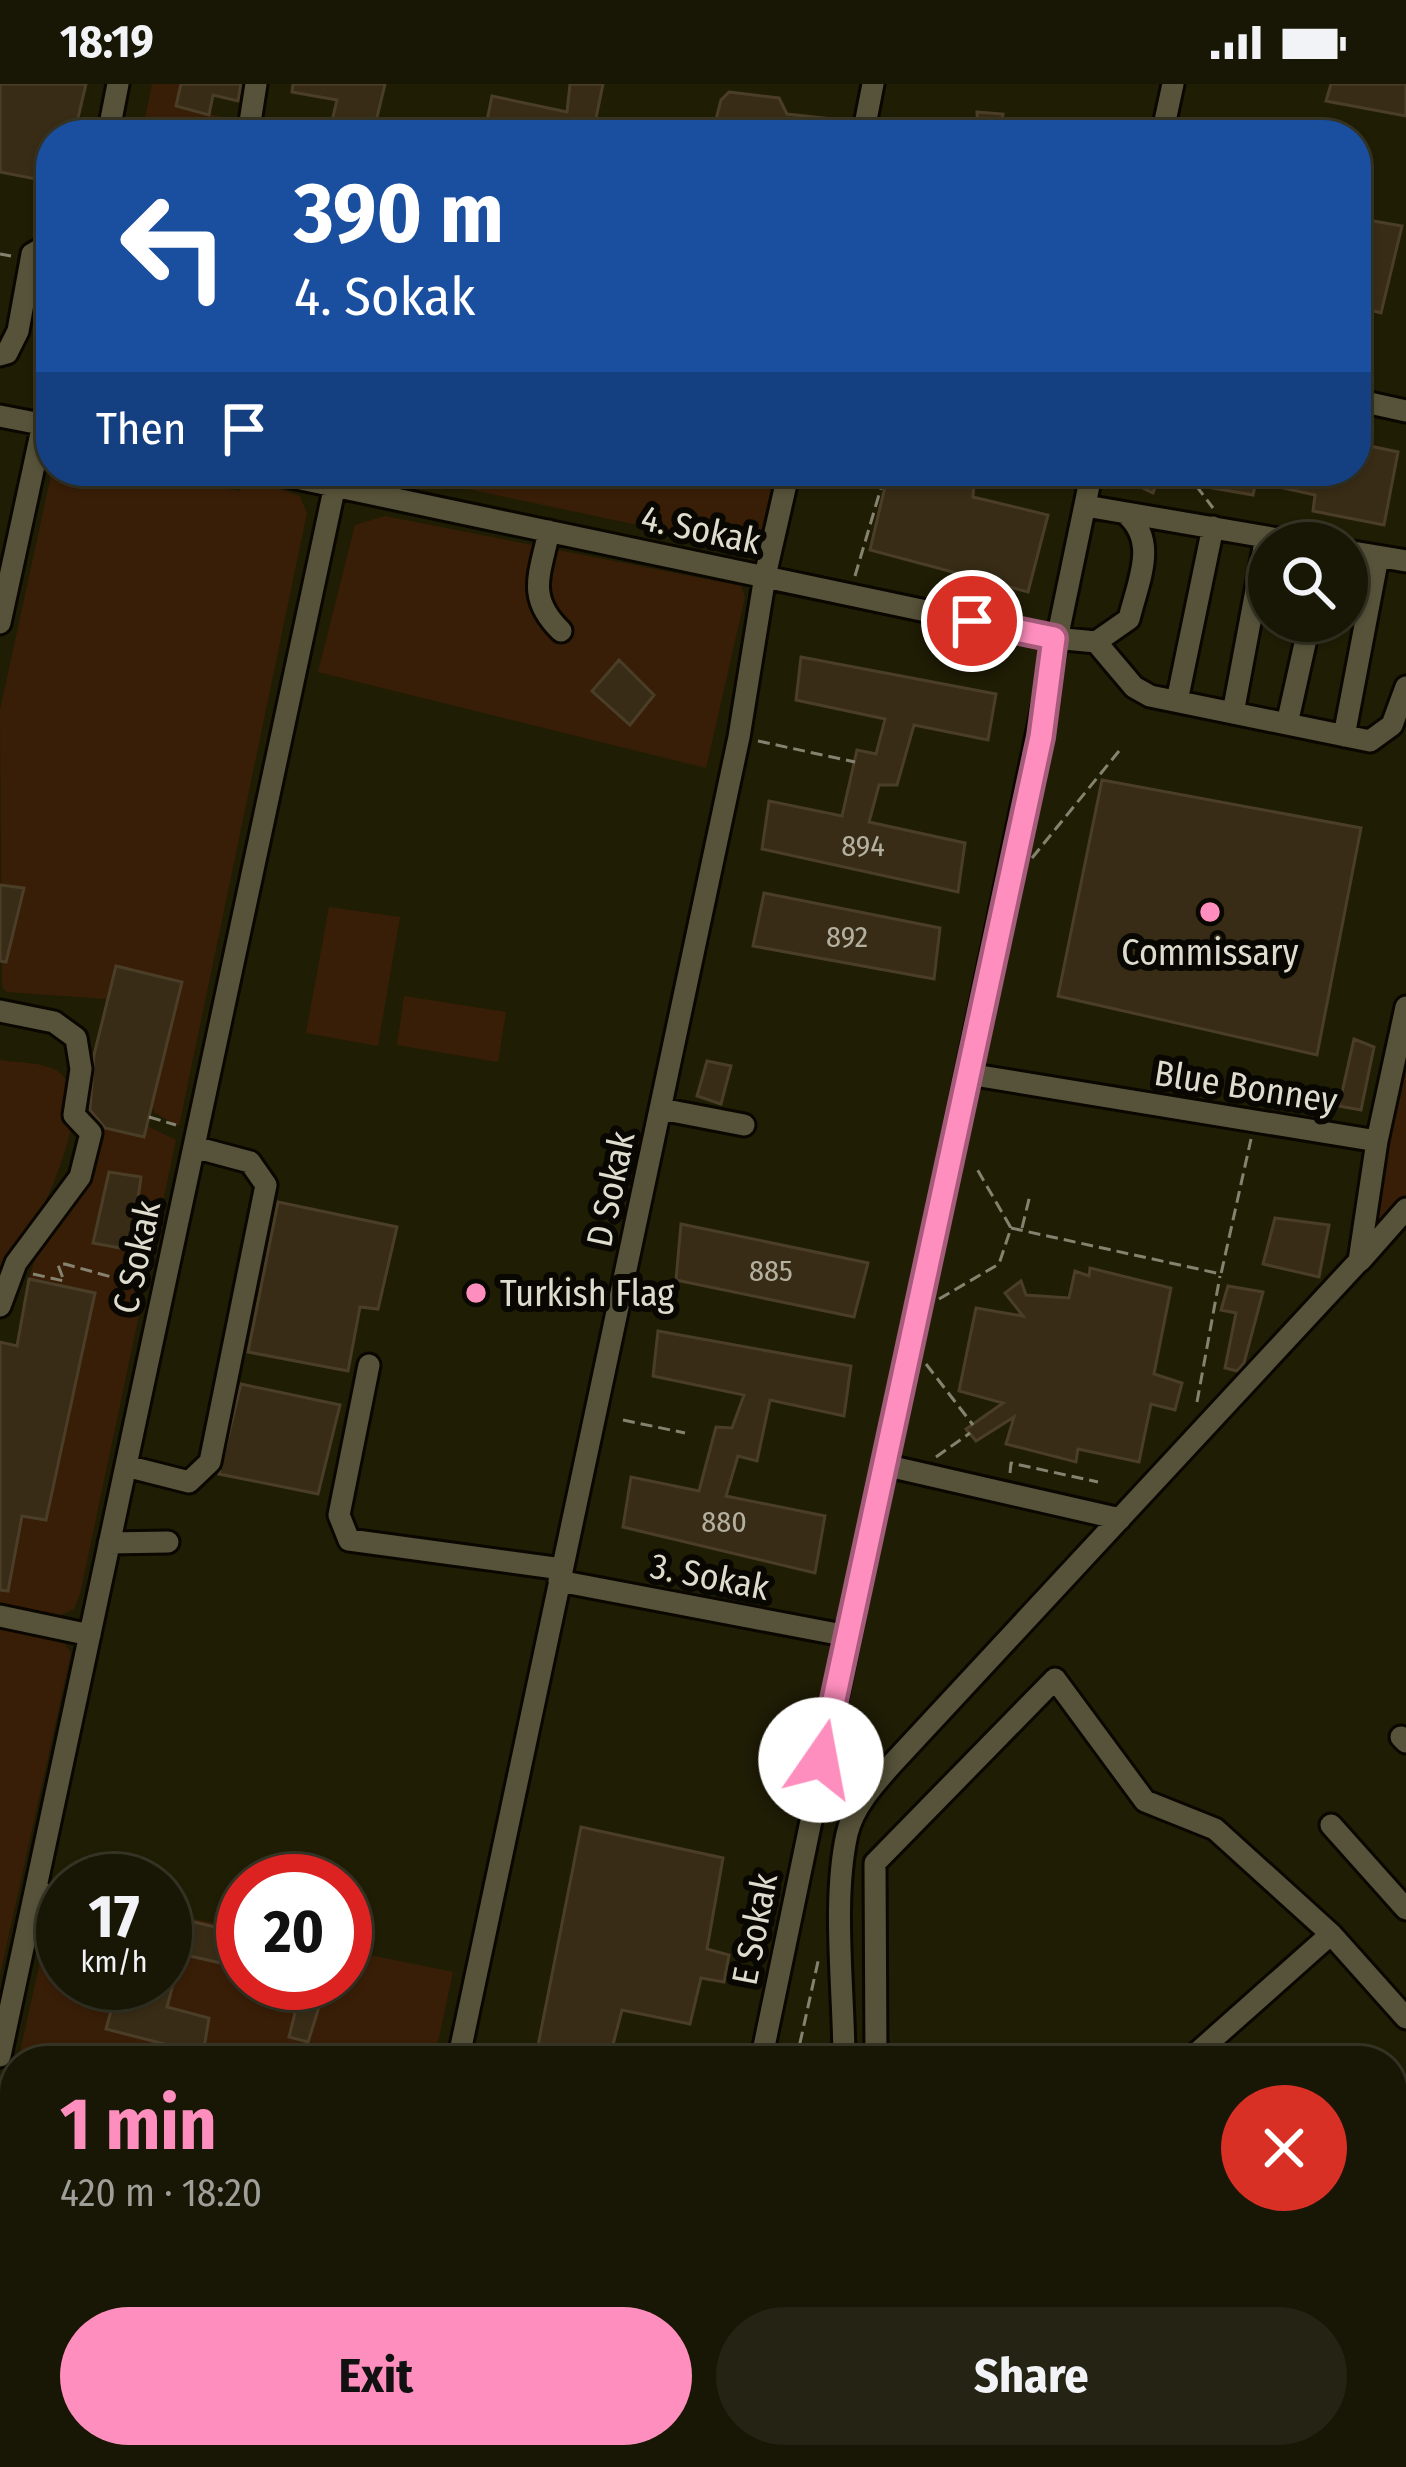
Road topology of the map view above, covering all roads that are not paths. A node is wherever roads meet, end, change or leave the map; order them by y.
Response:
1 (118, 84) edge
2 (256, 84) edge
3 (873, 84) edge
4 (1173, 84) edge
5 (111, 120) edge
6 (250, 120) edge
7 (866, 120) edge
8 (1165, 120) edge
9 (36, 252) edge
10 (0, 355) edge
11 (1371, 403) edge
12 (1406, 411) edge
13 (0, 416) edge
14 (36, 423) edge
15 (36, 471) edge
16 (334, 486) edge
17 (368, 486) edge
18 (786, 486) edge
19 (1089, 486) edge
20 (1086, 506) junction
21 (1125, 512) junction
22 (1222, 529) junction
23 (549, 532) junction
24 (1248, 534) edge
25 (1368, 554) edge
26 (1378, 556) junction
27 (1406, 561) edge
28 (765, 576) junction
29 (0, 623) edge
30 (561, 631) dead end
31 (1248, 633) edge
32 (1054, 638) junction
33 (1096, 642) junction
34 (1305, 642) edge
35 (1406, 687) edge
36 (1178, 701) junction
37 (1233, 713) junction
38 (1287, 724) junction
39 (1344, 736) junction
40 (1406, 1006) edge
41 (0, 1011) edge
42 (968, 1074) junction
43 (661, 1109) junction
44 (744, 1125) dead end
45 (195, 1139) junction
46 (1377, 1141) junction
47 (1406, 1209) edge
48 (1359, 1262) junction
49 (0, 1306) edge
50 (369, 1365) dead end
51 (884, 1465) junction
52 (126, 1466) junction
53 (1120, 1519) junction
54 (167, 1542) dead end
55 (109, 1543) junction
56 (561, 1575) junction
57 (0, 1616) edge
58 (90, 1635) junction
59 (848, 1636) junction
60 (821, 1760) junction
61 (875, 1782) junction
62 (1331, 1826) dead end
63 (35, 1892) joint
64 (1406, 1909) edge
65 (1331, 1934) junction
66 (1406, 2018) edge
67 (2, 2046) edge
68 (461, 2046) edge
69 (764, 2046) edge
70 (844, 2046) edge
71 (876, 2046) edge
72 (1205, 2046) edge

1 - 5 street
2 - 6 street
3 - 7 street
4 - 8 street
9 - 10 street
11 - 12 street
13 - 14 street
15 - 29 street
16 - 45 street, C Sokak
17 - 23 street, 4. Sokak
18 - 28 street, D Sokak
19 - 20 street, E Sokak
20 - 21 street
20 - 32 street, E Sokak
21 - 22 street
21 - 33 street
22 - 24 street
22 - 36 street
23 - 28 street, 4. Sokak
23 - 30 street
25 - 26 street
26 - 27 street
26 - 39 street
28 - 32 street, 4. Sokak
28 - 43 street, D Sokak
31 - 37 street
32 - 33 street, 4. Sokak
32 - 42 street, E Sokak
33 - 36 street
34 - 38 street
35 - 39 street
36 - 37 street
37 - 38 street
38 - 39 street
40 - 46 street, Blue Bonney
41 - 49 street
42 - 46 street, Blue Bonney
42 - 51 street, E Sokak
43 - 44 street
43 - 56 street, D Sokak
45 - 52 street, C Sokak
45 - 52 street
46 - 48 street
47 - 48 street
48 - 53 street
50 - 56 street, 3. Sokak
51 - 53 street
51 - 59 street, E Sokak
52 - 55 street, C Sokak
53 - 61 street
54 - 55 street
55 - 58 street, C Sokak
56 - 59 street, 3. Sokak
56 - 68 street, D Sokak
57 - 58 street
58 - 63 street, C Sokak
59 - 60 street, E Sokak
60 - 61 street
60 - 69 street, E Sokak
61 - 70 street
62 - 64 street
63 - 67 street, C Sokak
65 - 66 street
65 - 71 street
65 - 72 street

